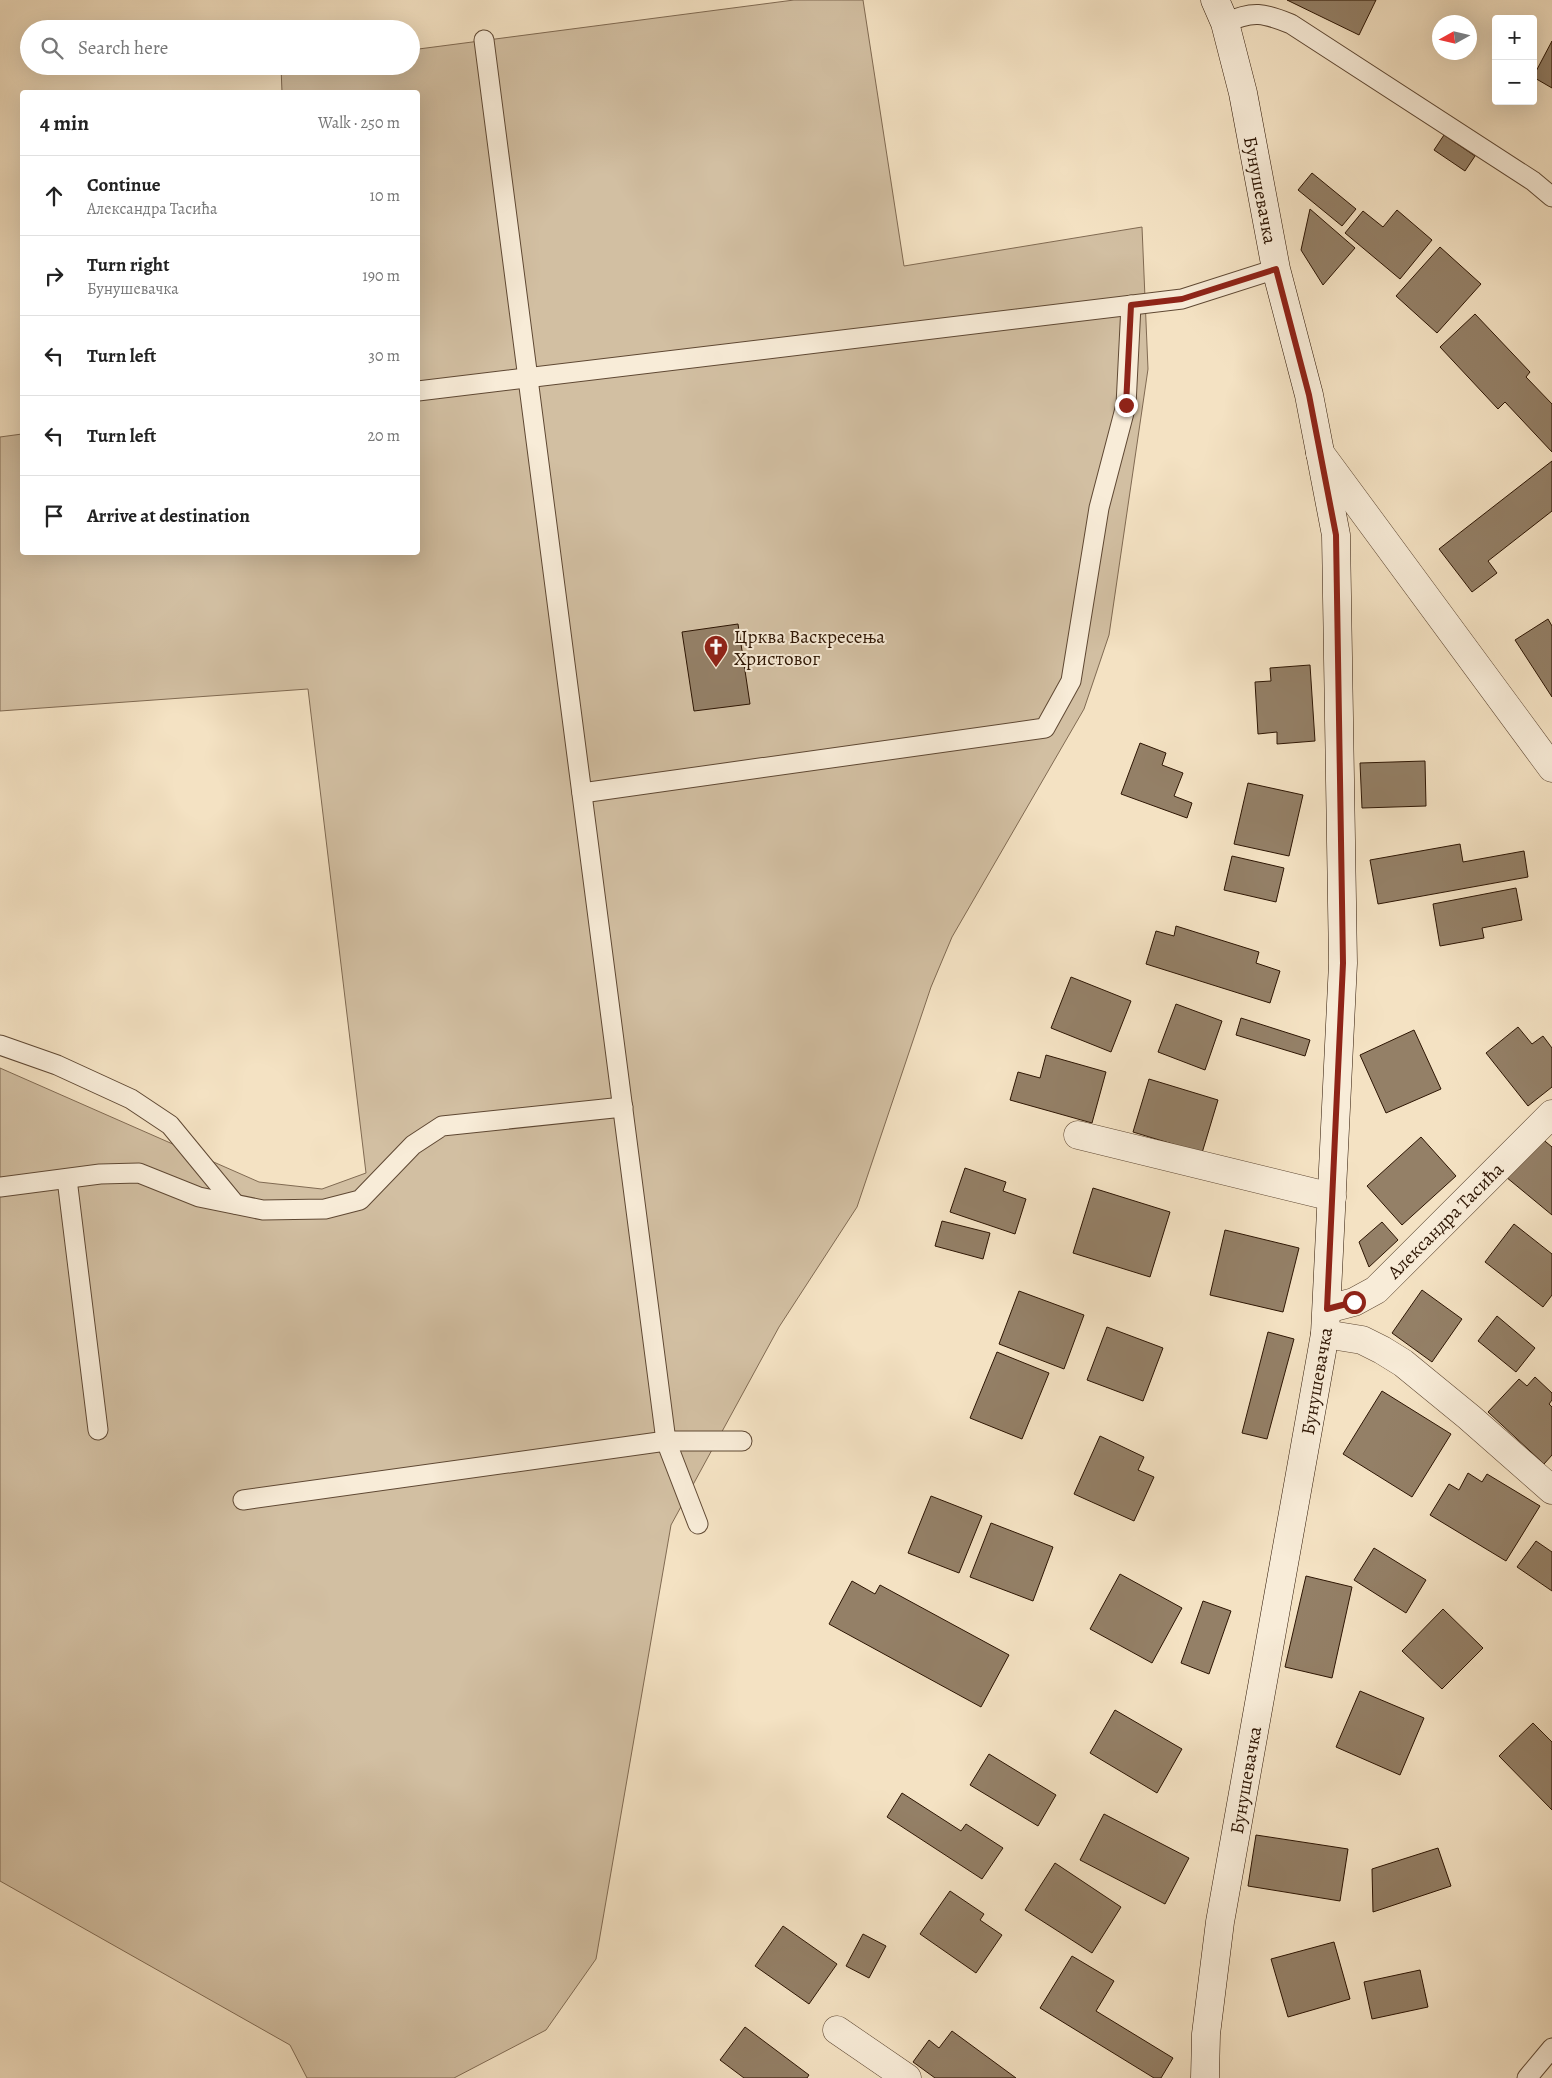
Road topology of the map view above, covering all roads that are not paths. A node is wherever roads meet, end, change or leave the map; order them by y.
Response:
1 (1220, 12) edge
2 (484, 40) dead end
3 (1552, 197) edge
4 (1276, 269) junction
5 (1131, 305) junction
6 (528, 377) junction
7 (420, 392) edge
8 (1320, 453) junction
9 (1552, 768) edge
10 (582, 794) junction
11 (0, 1045) edge
12 (623, 1107) junction
13 (1552, 1114) edge
14 (1078, 1135) dead end
15 (67, 1178) junction
16 (0, 1187) edge
17 (1332, 1197) junction
18 (235, 1204) junction
19 (1326, 1321) junction
20 (98, 1430) dead end
21 (666, 1441) junction
22 (742, 1441) dead end
23 (1552, 1490) edge
24 (243, 1500) dead end
25 (698, 1524) dead end
26 (837, 2030) dead end
27 (1552, 2048) edge
28 (908, 2078) edge
29 (1205, 2078) edge
30 (1527, 2078) edge

1 - 3 lane
1 - 4 street, Бунушевачка
2 - 6 lane
4 - 5 lane
4 - 8 street, Бунушевачка
5 - 6 lane
5 - 10 lane
6 - 7 lane
6 - 10 lane
8 - 9 street
8 - 17 street, Бунушевачка
10 - 12 lane
11 - 18 lane
12 - 18 lane
12 - 21 lane
13 - 19 street, Александра Тасића
14 - 17 street
15 - 16 lane
15 - 18 lane
15 - 20 lane
17 - 19 street, Бунушевачка
19 - 23 street
19 - 29 street, Бунушевачка
21 - 22 lane
21 - 24 lane
21 - 25 lane
26 - 28 street
27 - 30 lane

